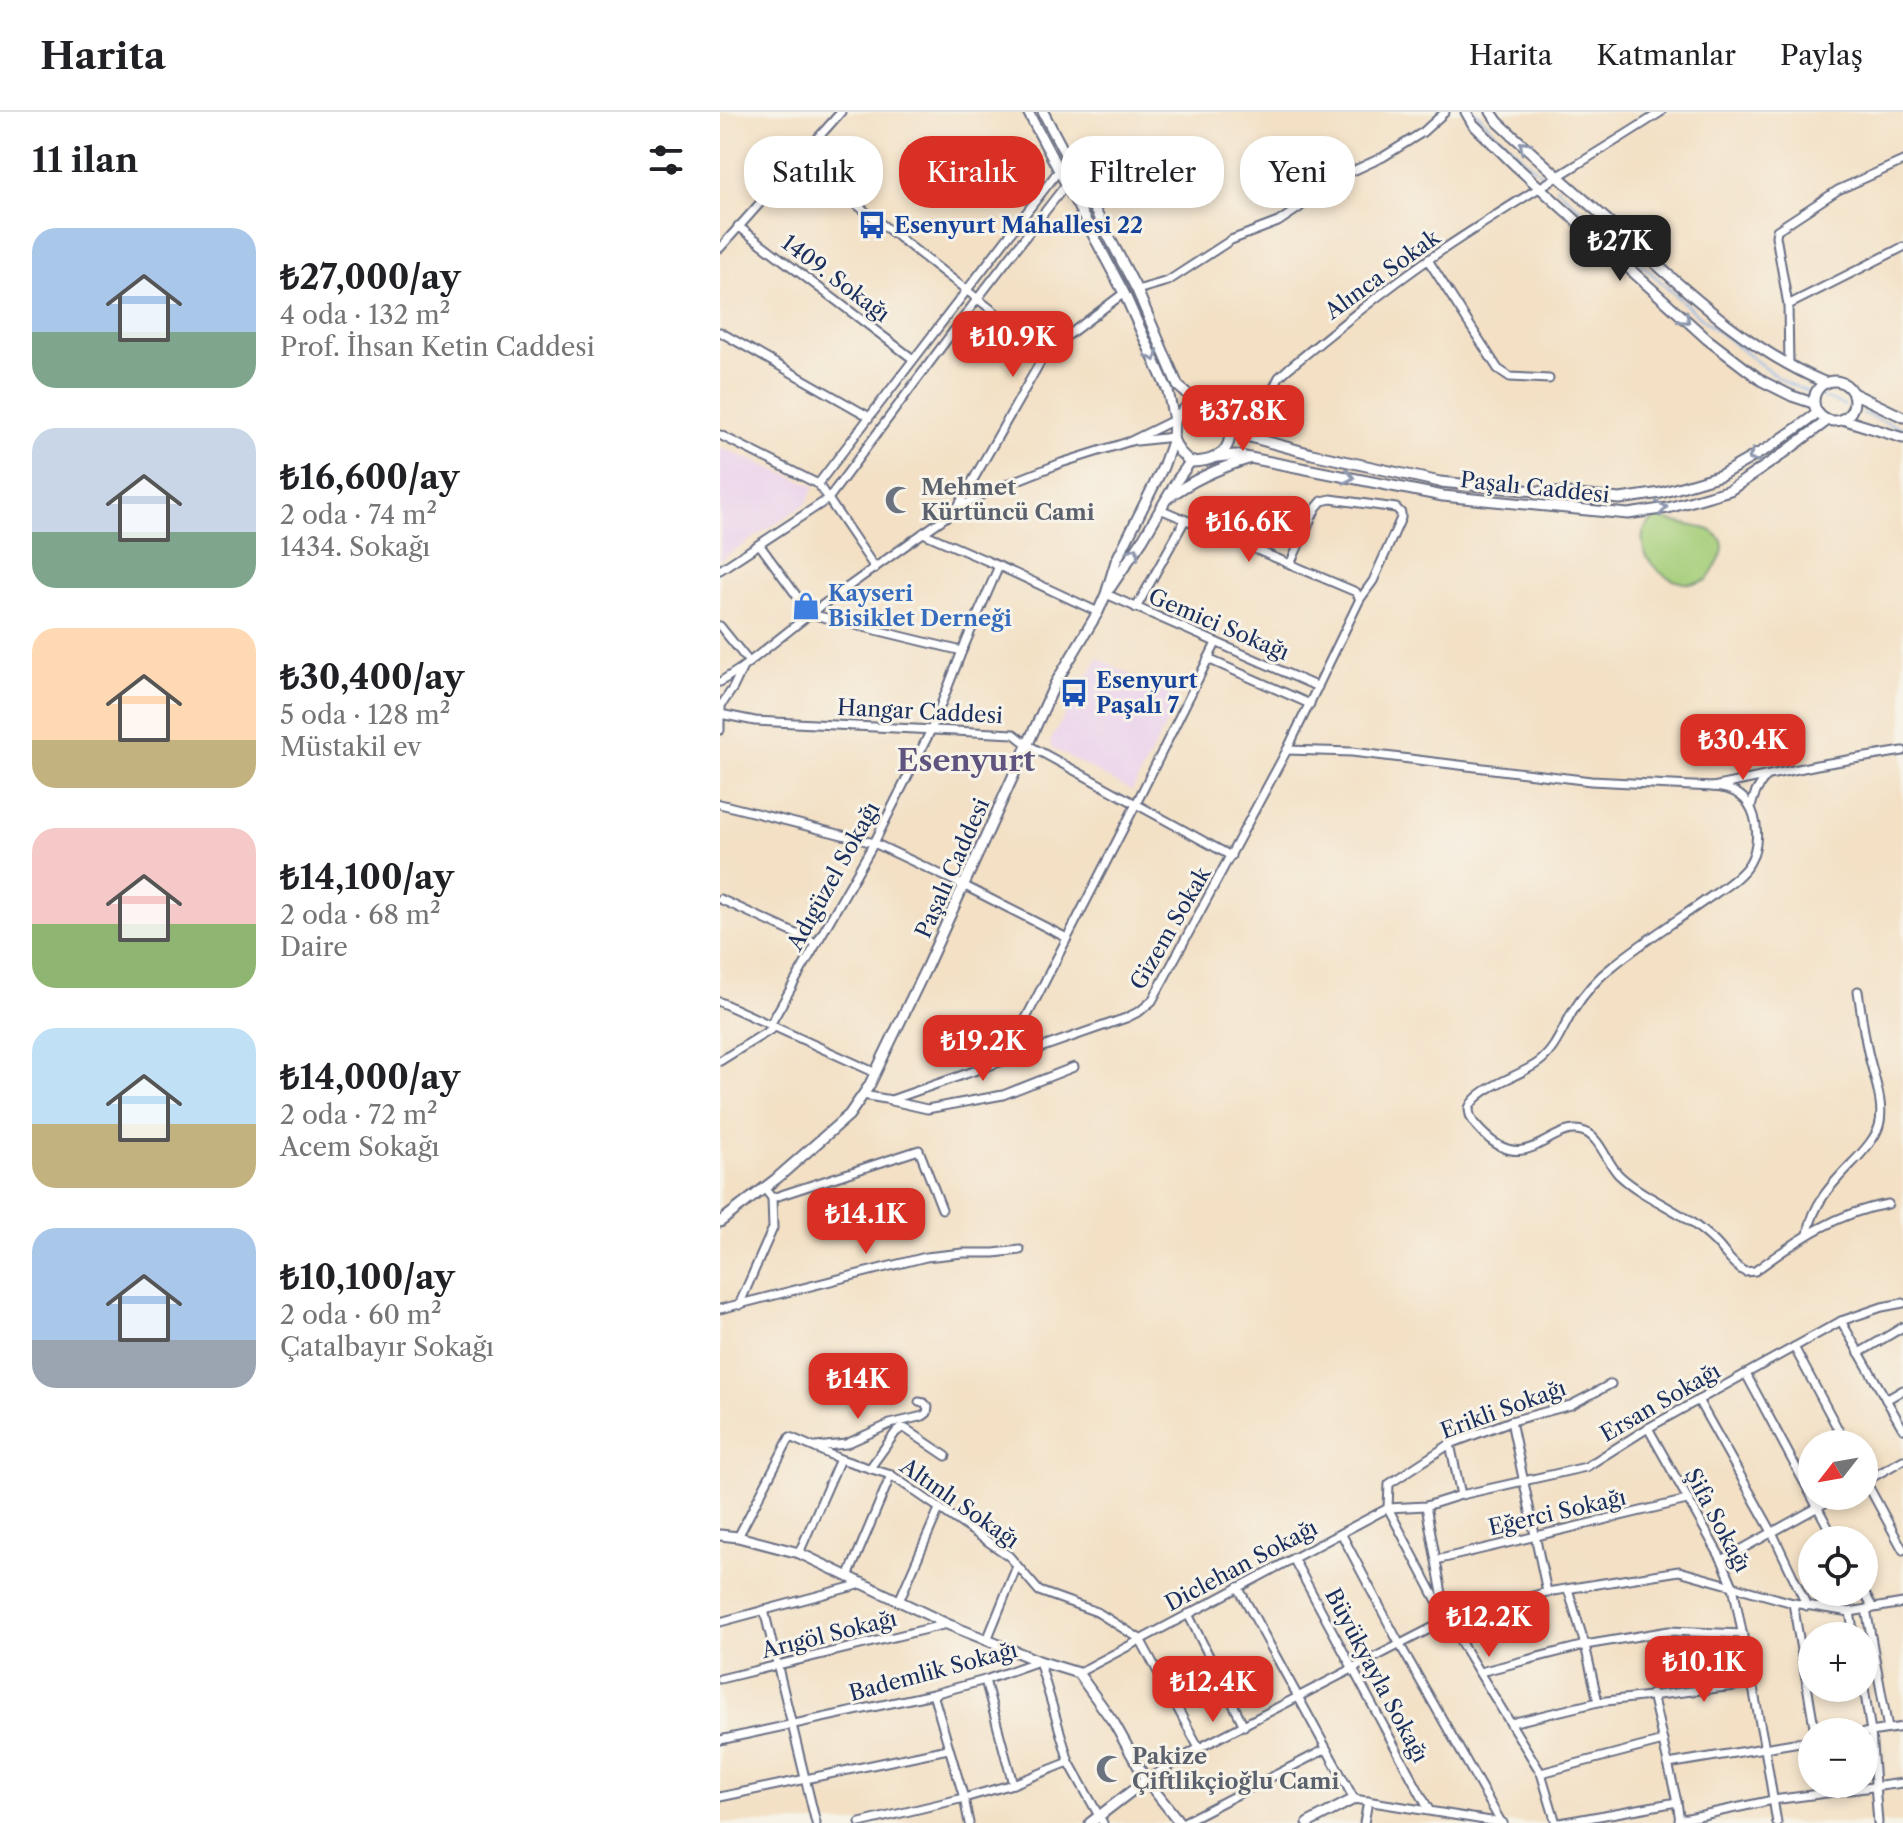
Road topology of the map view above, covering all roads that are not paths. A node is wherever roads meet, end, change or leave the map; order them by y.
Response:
1 (840, 112) edge
2 (1028, 112) edge
3 (1043, 112) edge
4 (1445, 112) edge
5 (1466, 112) edge
6 (1491, 112) edge
7 (1661, 112) edge
8 (819, 136) edge
9 (1903, 161) edge
10 (1060, 171) joint
11 (1557, 176) junction
12 (1540, 188) junction
13 (1061, 191) edge
14 (754, 208) edge
15 (862, 208) edge
16 (1079, 208) edge
17 (738, 226) junction
18 (1903, 247) edge
19 (720, 248) edge
20 (1428, 260) junction
21 (967, 289) junction
22 (1137, 290) junction
23 (1122, 296) junction
24 (978, 298) junction
25 (1788, 305) junction
26 (720, 332) edge
27 (1046, 352) junction
28 (913, 359) junction
29 (1789, 364) junction
30 (1549, 379) dead end
31 (1826, 383) junction
32 (1853, 393) junction
33 (1198, 403) junction
34 (1212, 405) junction
35 (1816, 408) junction
36 (1257, 411) junction
37 (868, 416) junction
38 (1903, 417) edge
39 (1842, 419) junction
40 (1174, 420) junction
41 (1828, 420) junction
42 (1229, 428) junction
43 (720, 435) edge
44 (1173, 438) junction
45 (1903, 438) edge
46 (1261, 440) junction
47 (1131, 441) junction
48 (1217, 457) junction
49 (1252, 458) junction
50 (1190, 462) junction
51 (818, 484) junction
52 (828, 499) junction
53 (1163, 504) junction
54 (956, 510) junction
55 (1185, 520) junction
56 (923, 533) junction
57 (759, 544) junction
58 (1290, 564) junction
59 (999, 566) junction
60 (875, 568) junction
61 (720, 570) edge
62 (1106, 594) junction
63 (1360, 599) junction
64 (1136, 608) junction
65 (1098, 612) junction
66 (810, 614) junction
67 (720, 626) edge
68 (1216, 643) junction
69 (962, 651) junction
70 (1208, 659) junction
71 (746, 665) junction
72 (720, 682) edge
73 (1318, 687) junction
74 (1310, 704) junction
75 (720, 712) edge
76 (720, 730) edge
77 (931, 730) junction
78 (1028, 745) junction
79 (1287, 750) junction
80 (1903, 751) edge
81 (1769, 775) junction
82 (1713, 787) junction
83 (720, 804) edge
84 (1136, 804) junction
85 (1751, 808) junction
86 (874, 843) junction
87 (1231, 856) junction
88 (963, 885) junction
89 (720, 899) edge
90 (1067, 938) junction
91 (816, 943) junction
92 (1858, 991) dead end
93 (720, 1002) edge
94 (773, 1026) junction
95 (720, 1061) edge
96 (1004, 1061) junction
97 (1074, 1067) dead end
98 (876, 1073) junction
99 (863, 1095) junction
100 (891, 1100) junction
101 (764, 1188) junction
102 (772, 1198) junction
103 (1888, 1204) dead end
104 (942, 1209) dead end
105 (720, 1222) edge
106 (1808, 1234) junction
107 (1020, 1250) dead end
108 (1903, 1303) edge
109 (739, 1305) junction
110 (720, 1309) edge
111 (1841, 1321) junction
112 (1903, 1327) edge
113 (1794, 1347) junction
114 (1859, 1353) junction
115 (1746, 1374) junction
116 (1611, 1384) dead end
117 (1903, 1390) edge
118 (1698, 1400) junction
119 (1886, 1400) junction
120 (919, 1402) dead end
121 (1511, 1421) junction
122 (1648, 1428) junction
123 (1903, 1429) edge
124 (1838, 1430) edge
125 (1450, 1444) junction
126 (813, 1447) junction
127 (946, 1456) dead end
128 (840, 1459) junction
129 (1903, 1460) edge
130 (870, 1468) junction
131 (1798, 1471) edge
132 (1878, 1473) edge
133 (891, 1475) junction
134 (1524, 1480) junction
135 (1461, 1495) junction
136 (1687, 1500) junction
137 (1878, 1505) edge
138 (1426, 1506) junction
139 (1388, 1508) junction
140 (939, 1509) junction
141 (1812, 1510) edge
142 (1772, 1532) junction
143 (1341, 1533) junction
144 (720, 1535) edge
145 (1536, 1536) junction
146 (738, 1537) junction
147 (1903, 1550) edge
148 (799, 1553) junction
149 (1293, 1558) junction
150 (1436, 1560) junction
151 (1722, 1560) junction
152 (1017, 1566) junction
153 (848, 1577) junction
154 (862, 1584) junction
155 (1733, 1586) junction
156 (1238, 1587) junction
157 (1798, 1587) edge
158 (1568, 1589) junction
159 (1547, 1592) junction
160 (899, 1601) junction
161 (1793, 1603) junction
162 (1903, 1603) edge
163 (1798, 1604) edge
164 (1807, 1606) edge
165 (1869, 1608) junction
166 (764, 1610) junction
167 (1850, 1612) junction
168 (1188, 1614) junction
169 (1447, 1620) junction
170 (720, 1622) edge
171 (1852, 1622) edge
172 (947, 1624) junction
173 (1743, 1634) junction
174 (1140, 1639) junction
175 (987, 1640) junction
176 (1400, 1645) junction
177 (1585, 1645) junction
178 (1039, 1661) junction
179 (778, 1666) junction
180 (1352, 1670) junction
181 (1480, 1672) junction
182 (1078, 1673) junction
183 (720, 1679) edge
184 (985, 1680) junction
185 (1752, 1684) junction
186 (933, 1694) junction
187 (1652, 1694) junction
188 (1298, 1698) junction
189 (1598, 1702) junction
190 (1813, 1718) edge
191 (1511, 1723) junction
192 (792, 1724) junction
193 (1244, 1726) junction
194 (1903, 1727) edge
195 (1888, 1729) junction
196 (1878, 1730) edge
197 (720, 1740) edge
198 (1663, 1741) junction
199 (1798, 1743) edge
200 (1199, 1748) junction
201 (948, 1749) junction
202 (1326, 1749) junction
203 (1765, 1749) junction
204 (1069, 1762) junction
205 (1668, 1764) junction
206 (1541, 1773) junction
207 (805, 1780) junction
208 (1146, 1780) junction
209 (1903, 1783) edge
210 (1013, 1784) junction
211 (1878, 1787) edge
212 (720, 1797) edge
213 (1798, 1797) edge
214 (964, 1798) junction
215 (1877, 1798) edge
216 (1354, 1799) junction
217 (1773, 1800) junction
218 (1368, 1801) junction
219 (1677, 1802) junction
220 (1429, 1810) junction
221 (1615, 1813) junction
222 (1097, 1821) edge
223 (1680, 1821) edge
224 (816, 1823) edge
225 (860, 1823) edge
226 (969, 1823) edge
227 (1181, 1823) edge
228 (1308, 1823) edge
229 (1364, 1823) edge
230 (1502, 1823) edge
231 (1558, 1823) edge
232 (1613, 1823) edge
233 (1777, 1823) edge
234 (1878, 1823) edge

1 - 8 street
2 - 10 street
3 - 22 street
4 - 22 street
5 - 12 street
11 -> 6 street
7 - 11 street, Alınca Sokak
9 - 25 street
10 - 21 street
11 - 12 street, Alınca Sokak
11 - 29 street
12 - 20 street, Alınca Sokak
12 -> 35 street
13 - 24 street
14 - 17 street
15 - 21 street
16 - 23 street
17 - 19 street
17 - 28 street, 1409. Sokağı
18 - 25 street
20 - 30 street
20 - 36 street, Alınca Sokak
21 - 24 street
21 - 28 street
22 - 33 street
23 - 27 street
23 -> 40 street
24 - 27 street
24 - 52 street
25 - 29 street
26 - 37 street
27 - 54 street
28 - 37 street
29 - 31 street
31 - 32 street
31 - 35 street
32 - 38 street
32 - 39 street
33 - 34 street
33 - 40 street
34 - 36 street
34 - 42 street
35 - 41 street
35 -> 46 street, Paşalı Caddesi
36 - 46 street
37 - 51 street
39 - 41 street
39 - 45 street
40 - 44 street
40 - 47 street
49 -> 41 street, Paşalı Caddesi
42 - 46 street, Paşalı Caddesi
42 - 48 street
43 - 51 street
44 - 47 street
44 - 50 street
44 - 62 street, Paşalı Caddesi
47 - 54 street
48 - 49 street, Paşalı Caddesi
48 - 50 street
49 - 53 street
50 - 53 street
51 - 52 street
52 - 57 street
52 - 60 street
53 - 55 street
62 -> 53 street
54 - 56 street
55 - 58 street
55 - 64 street
56 - 59 street
56 - 60 street
57 - 61 street
57 - 66 street
58 - 63 street
58 - 63 street, Gizem Sokak
59 - 65 street
59 - 69 street, Adıgüzel Sokağı
60 - 66 street
62 - 64 street, Gemici Sokağı
62 - 65 street, Paşalı Caddesi
63 - 73 street, Gizem Sokak
64 - 68 street, Gemici Sokağı
65 - 78 street, Paşalı Caddesi
66 - 69 street
66 - 71 street
67 - 71 street
68 - 70 street
68 - 73 street, Gemici Sokağı
69 - 77 street, Adıgüzel Sokağı
70 - 74 street
70 - 84 street
71 - 72 street
71 - 75 street
73 - 74 street, Gizem Sokak
74 - 79 street, Gizem Sokak
75 - 76 street
75 - 77 street, Hangar Caddesi
77 - 78 street, Hangar Caddesi
77 - 86 street, Adıgüzel Sokağı
78 - 84 street, Hangar Caddesi
78 - 88 street, Paşalı Caddesi
79 - 82 street
79 - 87 street, Gizem Sokak
80 - 81 street
81 - 82 street
81 - 85 street
82 - 85 street
83 - 86 street
84 - 87 street, Hangar Caddesi
84 - 90 street
85 - 106 street
86 - 88 street
86 - 91 street, Adıgüzel Sokağı
87 - 96 street, Gizem Sokak
88 - 90 street
88 - 98 street, Paşalı Caddesi
89 - 91 street
90 - 96 street
91 - 94 street, Adıgüzel Sokağı
92 - 106 street
93 - 94 street
94 - 95 street
94 - 98 street
96 - 100 street, Gizem Sokak
97 - 100 street
98 - 99 street, Paşalı Caddesi
99 - 100 street, Gizem Sokak
99 - 101 street, Paşalı Caddesi
101 - 102 street
101 - 105 street, Paşalı Caddesi
102 - 104 street
102 - 109 street
103 - 106 street
107 - 109 street
108 - 111 street, Ersan Sokağı
109 - 110 street
111 - 113 street, Ersan Sokağı
111 - 114 street
112 - 114 street
113 - 115 street, Ersan Sokağı
113 - 124 street
114 - 119 street
115 - 118 street, Ersan Sokağı
115 - 131 street
116 - 121 street, Erikli Sokağı
117 - 119 street
118 - 122 street, Ersan Sokağı
118 - 142 street
119 - 123 street
120 - 126 street
121 - 125 street, Erikli Sokağı
121 - 134 street
122 - 134 street, Ersan Sokağı
122 - 136 street, Şifa Sokağı
125 - 135 street
125 - 139 street, Erikli Sokağı
126 - 128 street, Altınlı Sokağı
126 - 146 street, Altınlı Sokağı
127 - 130 street
128 - 130 street, Altınlı Sokağı
128 - 148 street
129 - 132 street
130 - 133 street, Altınlı Sokağı
133 - 140 street, Altınlı Sokağı
133 - 153 street
134 - 135 street, Ersan Sokağı
134 - 145 street
135 - 138 street, Ersan Sokağı
136 - 145 street, Eğerci Sokağı
136 - 151 street, Şifa Sokağı
137 - 147 street
138 - 139 street, Diclehan Sokağı
138 - 150 street
139 - 143 street, Diclehan Sokağı
139 - 169 street
140 - 152 street, Altınlı Sokağı
140 - 160 street
141 - 142 street
142 - 151 street
142 - 157 street
143 - 149 street, Diclehan Sokağı
143 - 176 street
144 - 146 street
145 - 150 street, Eğerci Sokağı
145 - 159 street
146 - 148 street
148 - 153 street
149 - 156 street, Diclehan Sokağı
149 - 180 street, Büyükyayla Sokağı
150 - 169 street
151 - 155 street, Şifa Sokağı
152 - 174 street, Altınlı Sokağı
152 - 175 street
153 - 154 street
154 - 160 street
154 - 166 street
155 - 158 street
155 - 161 street
155 - 173 street, Şifa Sokağı
156 - 168 street, Diclehan Sokağı
156 - 188 street
158 - 159 street
158 - 177 street
159 - 169 street
160 - 172 street
161 - 163 street
161 - 190 street
162 - 165 street
164 - 167 street
165 - 167 street
165 - 195 street
166 - 170 street
166 - 179 street
167 - 171 street
168 - 174 street, Diclehan Sokağı
168 - 193 street
169 - 176 street
169 - 181 street
172 - 175 street
172 - 179 street, Arıgöl Sokağı
173 - 177 street
173 - 185 street, Şifa Sokağı
174 - 182 street, Diclehan Sokağı
174 - 200 street
175 - 178 street
176 - 180 street
176 - 230 street
177 - 181 street
177 - 189 street
178 - 182 street
178 - 184 street, Bademlik Sokağı
178 - 204 street, Bademlik Sokağı
179 - 183 street, Arıgöl Sokağı
179 - 192 street
180 - 188 street
180 - 220 street, Büyükyayla Sokağı
181 - 191 street
182 - 208 street
184 - 186 street, Bademlik Sokağı
184 - 210 street
185 - 187 street
185 - 203 street, Şifa Sokağı
186 - 192 street, Bademlik Sokağı
186 - 201 street
187 - 189 street
187 - 198 street
188 - 193 street
188 - 202 street
189 - 191 street
191 - 206 street
192 - 197 street, Bademlik Sokağı
192 - 207 street
193 - 200 street
194 - 195 street
195 - 196 street
198 - 205 street
198 - 206 street
199 - 203 street
200 - 208 street
201 - 207 street
201 - 214 street
202 - 216 street
202 - 227 street
203 - 205 street
203 - 217 street, Şifa Sokağı
204 - 210 street
204 - 222 street, Bademlik Sokağı
205 - 219 street
206 - 231 street
207 - 212 street
207 - 224 street
208 - 222 street
208 - 227 street
209 - 211 street
210 - 214 street
213 - 217 street
214 - 225 street
214 - 226 street
215 - 234 street
216 - 218 street
216 - 228 street
217 - 223 street
217 - 233 street, Şifa Sokağı
218 - 220 street
218 - 229 street
219 - 221 street
219 - 223 street
220 - 230 street
221 - 231 street
221 - 232 street

